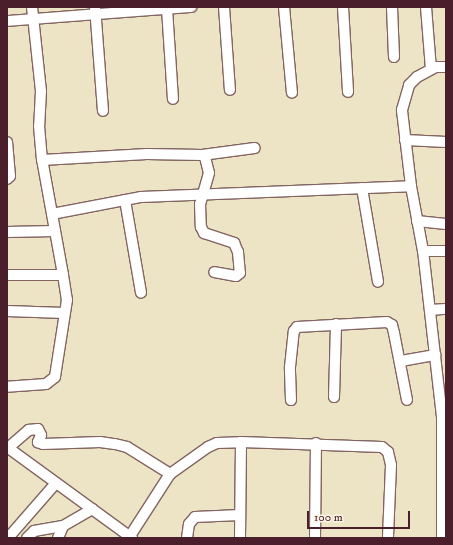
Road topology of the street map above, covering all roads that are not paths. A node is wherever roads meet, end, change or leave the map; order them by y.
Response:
1 (190, 7) edge
2 (224, 7) edge
3 (284, 7) edge
4 (343, 7) edge
5 (392, 7) edge
6 (426, 7) edge
7 (167, 9) junction
8 (128, 10) edge
9 (95, 11) edge
10 (33, 12) edge
11 (7, 21) edge
12 (394, 57) dead end
13 (446, 67) edge
14 (431, 69) junction
15 (230, 90) dead end
16 (348, 92) dead end
17 (292, 93) dead end
18 (173, 99) dead end
19 (103, 111) dead end
20 (405, 140) junction
21 (7, 142) edge
22 (446, 142) edge
23 (255, 148) dead end
24 (202, 155) junction
25 (42, 160) junction
26 (7, 179) edge
27 (411, 186) junction
28 (362, 188) junction
29 (203, 193) junction
30 (125, 200) junction
31 (52, 214) junction
32 (417, 222) junction
33 (446, 224) edge
34 (54, 231) junction
35 (7, 232) edge
36 (423, 251) junction
37 (446, 251) edge
38 (214, 272) dead end
39 (62, 275) junction
40 (7, 276) edge
41 (378, 282) dead end
42 (142, 293) dead end
43 (446, 309) edge
44 (430, 310) junction
45 (7, 311) edge
46 (64, 314) junction
47 (336, 324) junction
48 (435, 355) junction
49 (401, 361) junction
50 (7, 387) edge
51 (334, 397) dead end
52 (291, 400) dead end
53 (407, 400) dead end
54 (444, 410) edge
55 (241, 442) junction
56 (316, 443) junction
57 (8, 448) edge
58 (170, 474) junction
59 (56, 483) junction
60 (92, 509) junction
61 (444, 509) edge
62 (240, 515) junction
63 (63, 526) junction
64 (131, 537) edge
65 (8, 538) edge
66 (27, 538) edge
67 (58, 538) edge
68 (187, 538) edge
69 (240, 538) edge
70 (314, 538) edge
71 (388, 538) edge
72 (442, 538) edge

1 - 7 street
2 - 15 street
3 - 17 street
4 - 16 street
5 - 12 street
6 - 14 street
7 - 8 street
7 - 18 street
8 - 9 street
9 - 10 street
9 - 19 street
10 - 11 street
10 - 25 street
13 - 14 street
14 - 20 street
20 - 22 street
20 - 27 street
21 - 26 street
23 - 24 street
24 - 25 street
24 - 29 street
25 - 31 street
27 - 28 street
27 - 32 street
28 - 29 street
28 - 41 street
29 - 30 street
29 - 38 street
30 - 31 street
30 - 42 street
31 - 34 street
32 - 33 street
32 - 36 street
34 - 35 street
34 - 39 street
36 - 37 street
36 - 44 street
39 - 40 street
39 - 46 street
43 - 44 street
44 - 48 street
45 - 46 street
46 - 50 street
47 - 49 street
47 - 51 street
47 - 52 street
48 - 49 street
48 - 54 street
49 - 53 street
54 - 61 street
55 - 56 street
55 - 58 street
55 - 62 street
56 - 70 street
56 - 71 street
57 - 58 street
57 - 59 street
58 - 64 street
59 - 60 street
59 - 65 street
60 - 63 street
60 - 64 street
61 - 72 street
62 - 68 street
62 - 69 street
63 - 66 street
63 - 67 street

